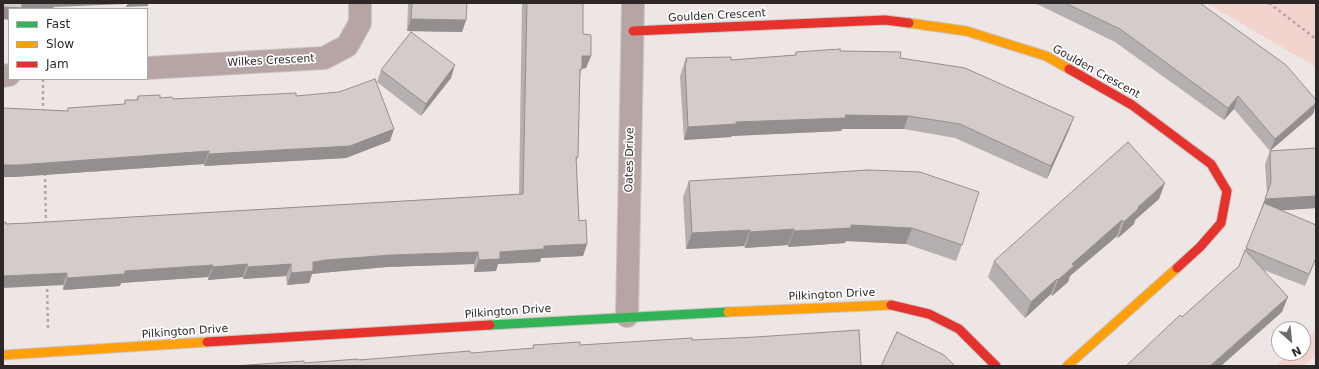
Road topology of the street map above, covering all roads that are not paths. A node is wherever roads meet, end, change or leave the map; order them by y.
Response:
1 (360, 3) edge
2 (633, 3) edge
3 (633, 31) junction
4 (148, 68) edge
5 (626, 316) junction
6 (3, 356) edge
7 (996, 366) edge
8 (1067, 366) edge

1 - 4 street, Wilkes Crescent
2 - 3 street, Oates Drive
3 - 5 street, Oates Drive
3 - 8 street, Goulden Crescent
5 - 6 street, Pilkington Drive
5 - 7 street, Pilkington Drive

